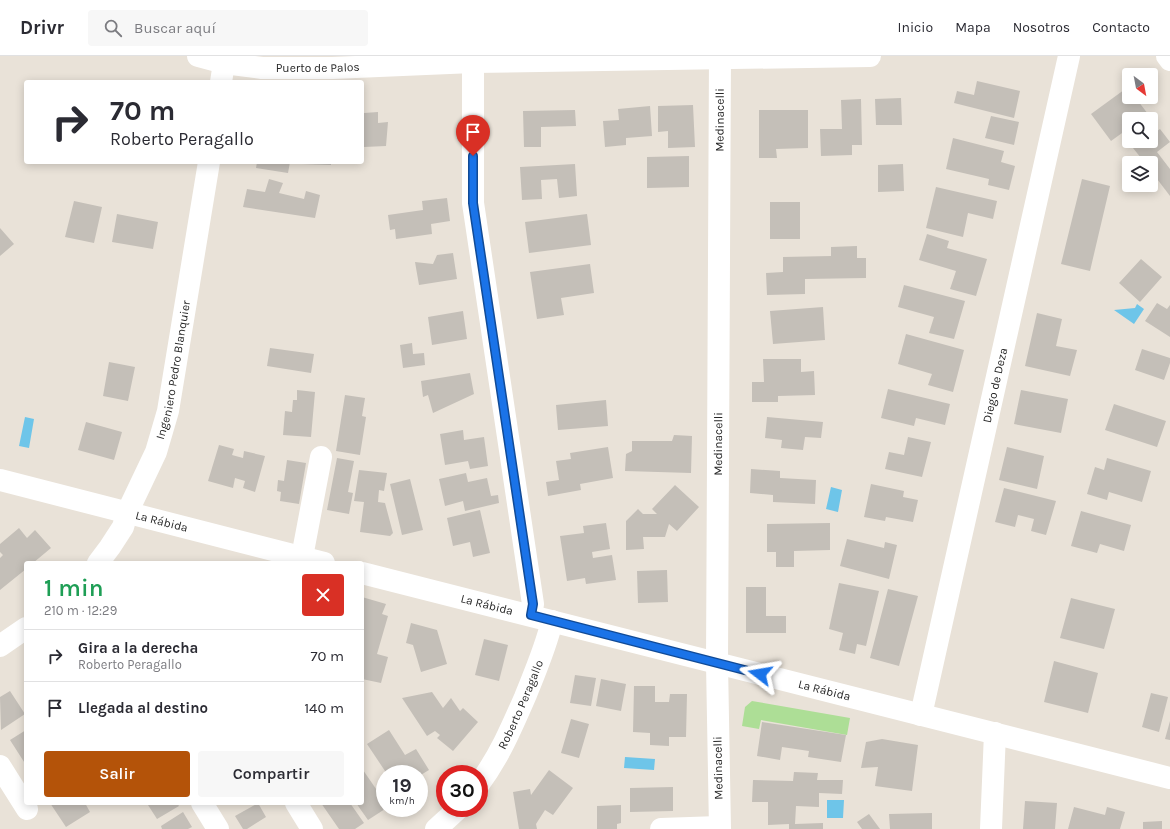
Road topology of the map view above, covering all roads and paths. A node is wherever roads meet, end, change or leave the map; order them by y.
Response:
1 (198, 56) edge
2 (870, 56) edge
3 (1069, 56) edge
4 (1167, 56) edge
5 (720, 58) edge
6 (1170, 60) edge
7 (473, 62) junction
8 (223, 73) edge
9 (209, 164) edge
10 (321, 457) dead end
11 (0, 480) edge
12 (127, 513) junction
13 (302, 557) junction
14 (100, 561) edge
15 (317, 561) edge
16 (364, 573) edge
17 (531, 615) junction
18 (552, 621) junction
19 (24, 629) edge
20 (0, 646) edge
21 (717, 663) junction
22 (920, 715) junction
23 (995, 733) junction
24 (0, 766) edge
25 (488, 770) edge
26 (1170, 778) edge
27 (24, 804) edge
28 (24, 805) edge
29 (203, 805) edge
30 (297, 805) edge
31 (27, 809) dead end
32 (449, 817) edge
33 (720, 828) edge
34 (218, 829) edge
35 (312, 829) edge
36 (436, 829) edge
37 (661, 829) edge
38 (991, 829) edge

1 - 8 street, Puerto de Palos
2 - 5 street, Puerto de Palos
3 - 22 street, Diego de Deza
4 - 6 street
5 - 7 street, Puerto de Palos
5 - 21 street, Medinacelli
7 - 8 street, Puerto de Palos
7 - 17 street
9 - 12 street, Ingeniero Pedro Blanquier
10 - 13 street
11 - 12 street, La Rábida
12 - 13 street, La Rábida
12 - 14 street, Ingeniero Pedro Blanquier
13 - 15 street, La Rábida
16 - 17 street, La Rábida
17 - 18 street, La Rábida
18 - 21 street, La Rábida
18 - 25 street, Roberto Peragallo
19 - 20 street
21 - 22 street, La Rábida
21 - 33 street, Medinacelli
22 - 23 street, La Rábida
23 - 26 street, La Rábida
23 - 38 street
24 - 27 street
28 - 31 street
29 - 34 street
30 - 35 street
32 - 36 street
33 - 37 street

